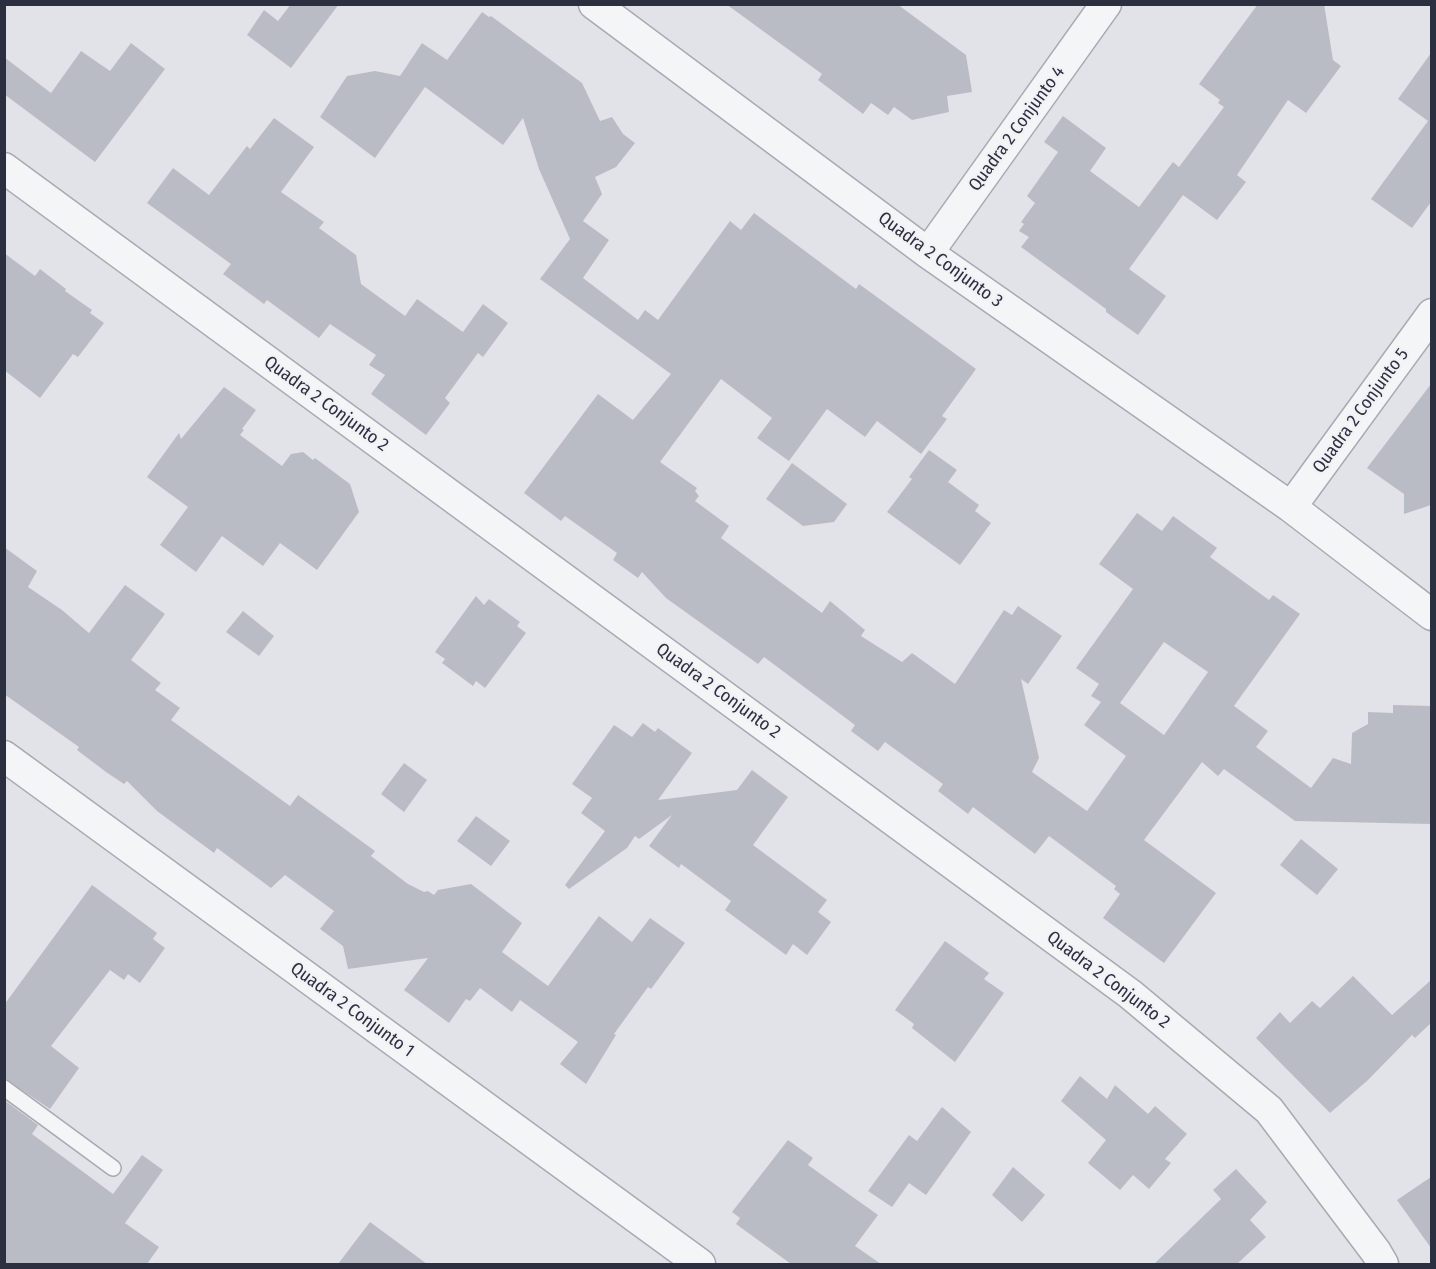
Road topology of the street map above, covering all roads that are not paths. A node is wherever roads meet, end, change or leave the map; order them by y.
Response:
1 (594, 4) edge
2 (1106, 4) edge
3 (4, 168) edge
4 (928, 253) junction
5 (1431, 314) edge
6 (1292, 507) junction
7 (1431, 615) edge
8 (4, 756) edge
9 (4, 1088) edge
10 (113, 1168) dead end
11 (700, 1264) edge
12 (1383, 1264) edge

1 - 4 street, Quadra 2 Conjunto 3
2 - 4 street, Quadra 2 Conjunto 4
3 - 12 street, Quadra 2 Conjunto 2
4 - 6 street, Quadra 2 Conjunto 3
5 - 6 street, Quadra 2 Conjunto 5
6 - 7 street, Quadra 2 Conjunto 3
8 - 11 street, Quadra 2 Conjunto 1
9 - 10 lane

